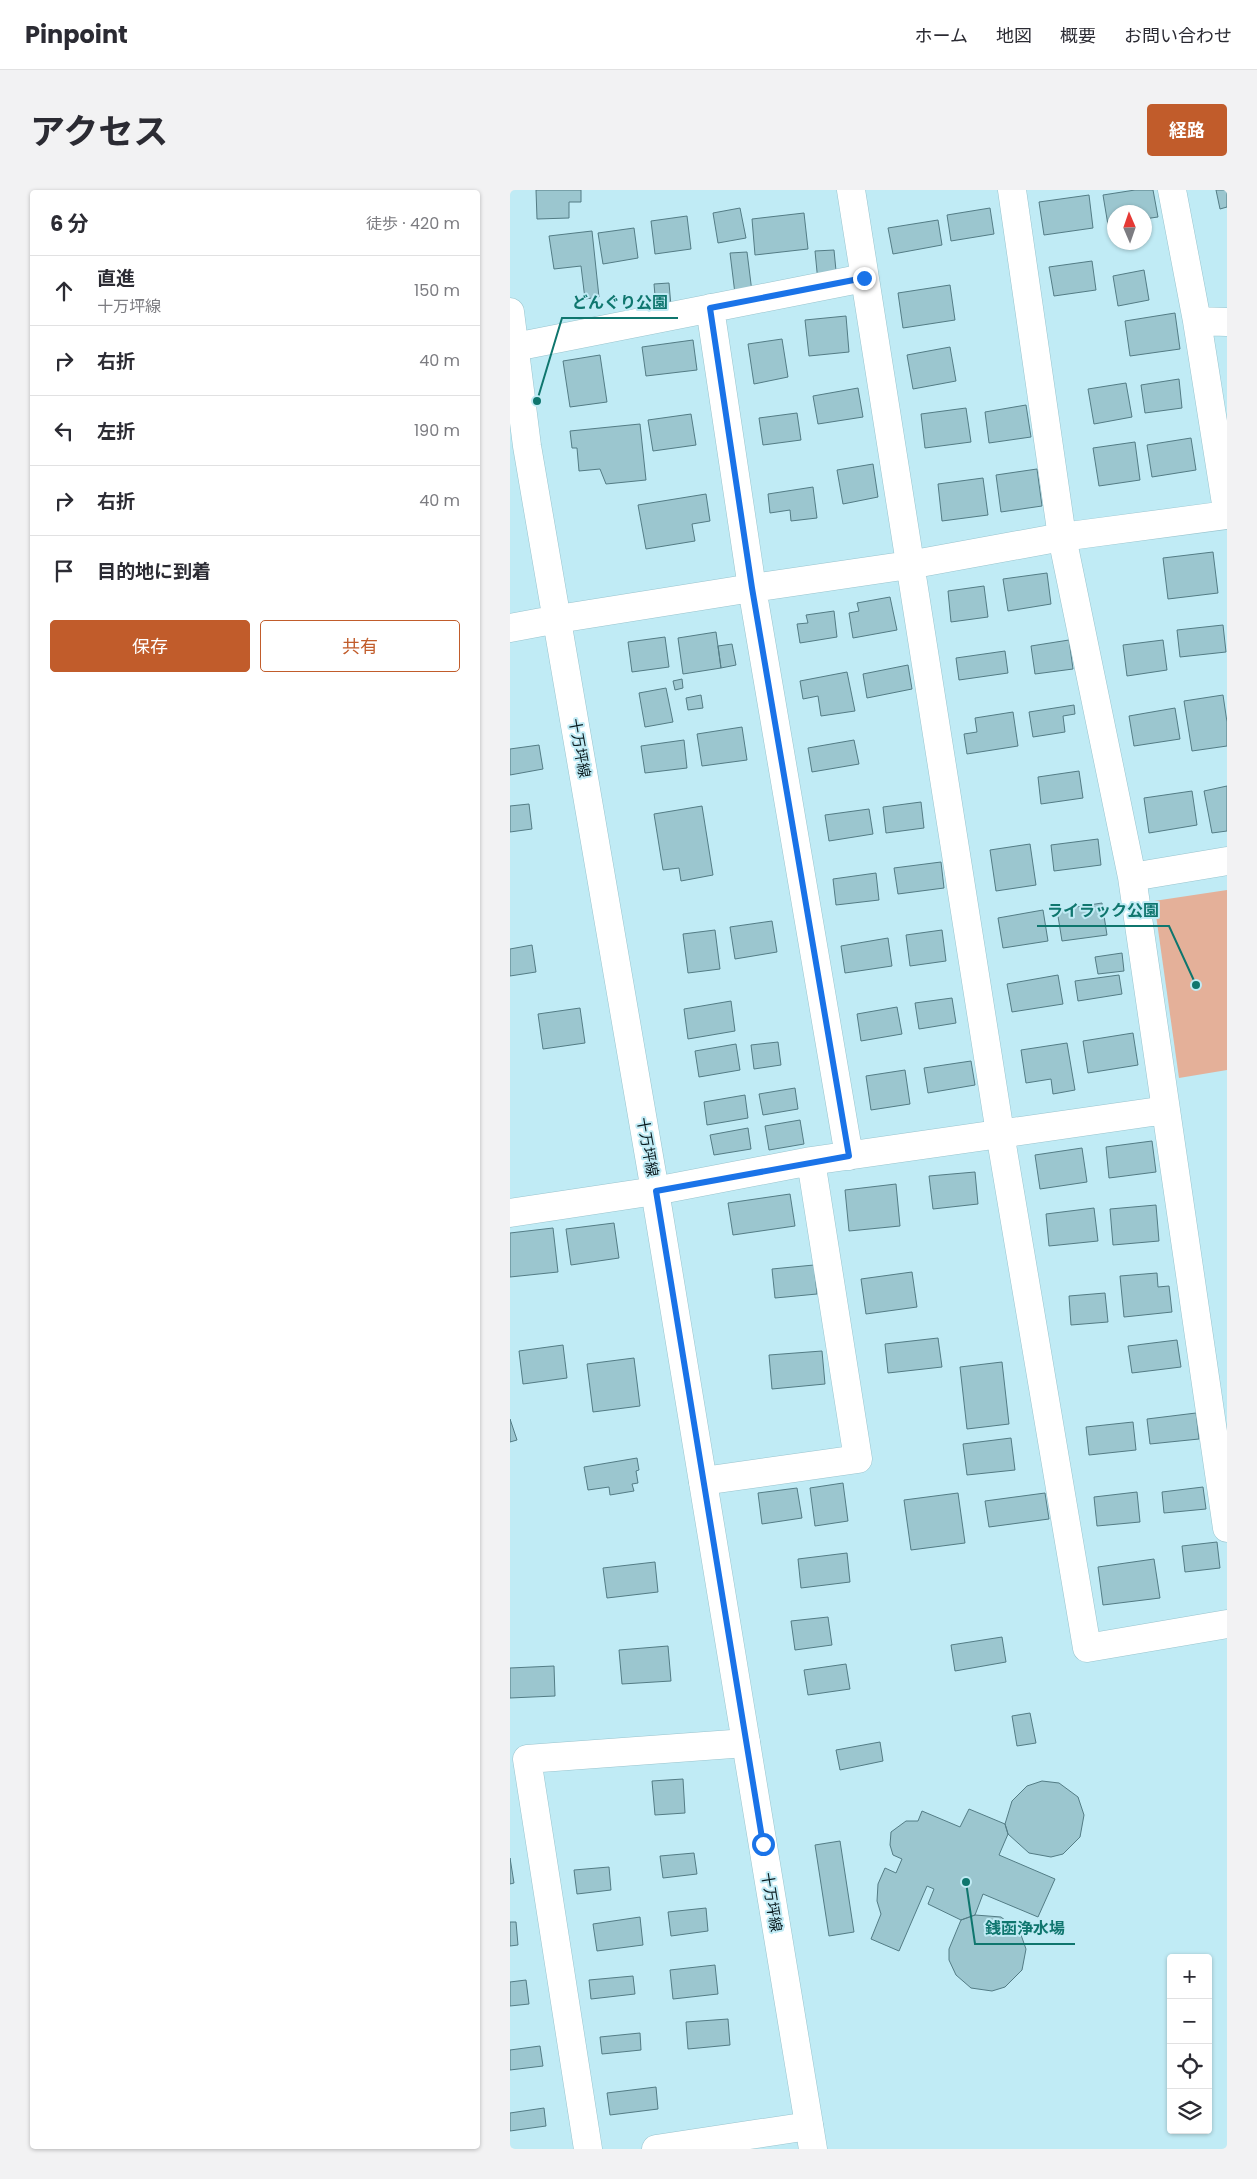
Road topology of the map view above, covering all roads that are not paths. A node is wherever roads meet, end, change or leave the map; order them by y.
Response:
1 (850, 190) edge
2 (1012, 190) edge
3 (1172, 190) edge
4 (864, 278) junction
5 (710, 308) junction
6 (510, 312) edge
7 (1197, 321) junction
8 (1227, 322) edge
9 (515, 347) junction
10 (1227, 510) edge
11 (1227, 515) edge
12 (1062, 537) junction
13 (909, 565) junction
14 (752, 588) junction
15 (558, 619) junction
16 (510, 628) edge
17 (1227, 861) edge
18 (1132, 876) junction
19 (1166, 1110) junction
20 (1000, 1134) junction
21 (849, 1156) junction
22 (811, 1162) junction
23 (656, 1191) junction
24 (510, 1214) edge
25 (703, 1481) junction
26 (1227, 1528) edge
27 (1227, 1624) edge
28 (746, 1743) junction
29 (811, 2138) edge
30 (588, 2149) edge
31 (656, 2149) edge

1 - 4 street
2 - 12 street
3 - 7 street
4 - 5 street
4 - 13 street
5 - 9 street
5 - 14 street
6 - 9 street, 十万坪線
7 - 8 street
7 - 10 street
9 - 15 street, 十万坪線
11 - 12 street
12 - 13 street
12 - 18 street
13 - 14 street
13 - 20 street
14 - 15 street
14 - 21 street
15 - 16 street
15 - 23 street, 十万坪線
17 - 18 street
18 - 19 street
19 - 20 street
19 - 26 street
20 - 21 street
20 - 27 street
21 - 22 street
22 - 23 street
22 - 25 street
23 - 24 street
23 - 25 street, 十万坪線
25 - 28 street, 十万坪線
28 - 29 street, 十万坪線
28 - 30 street
29 - 31 street

